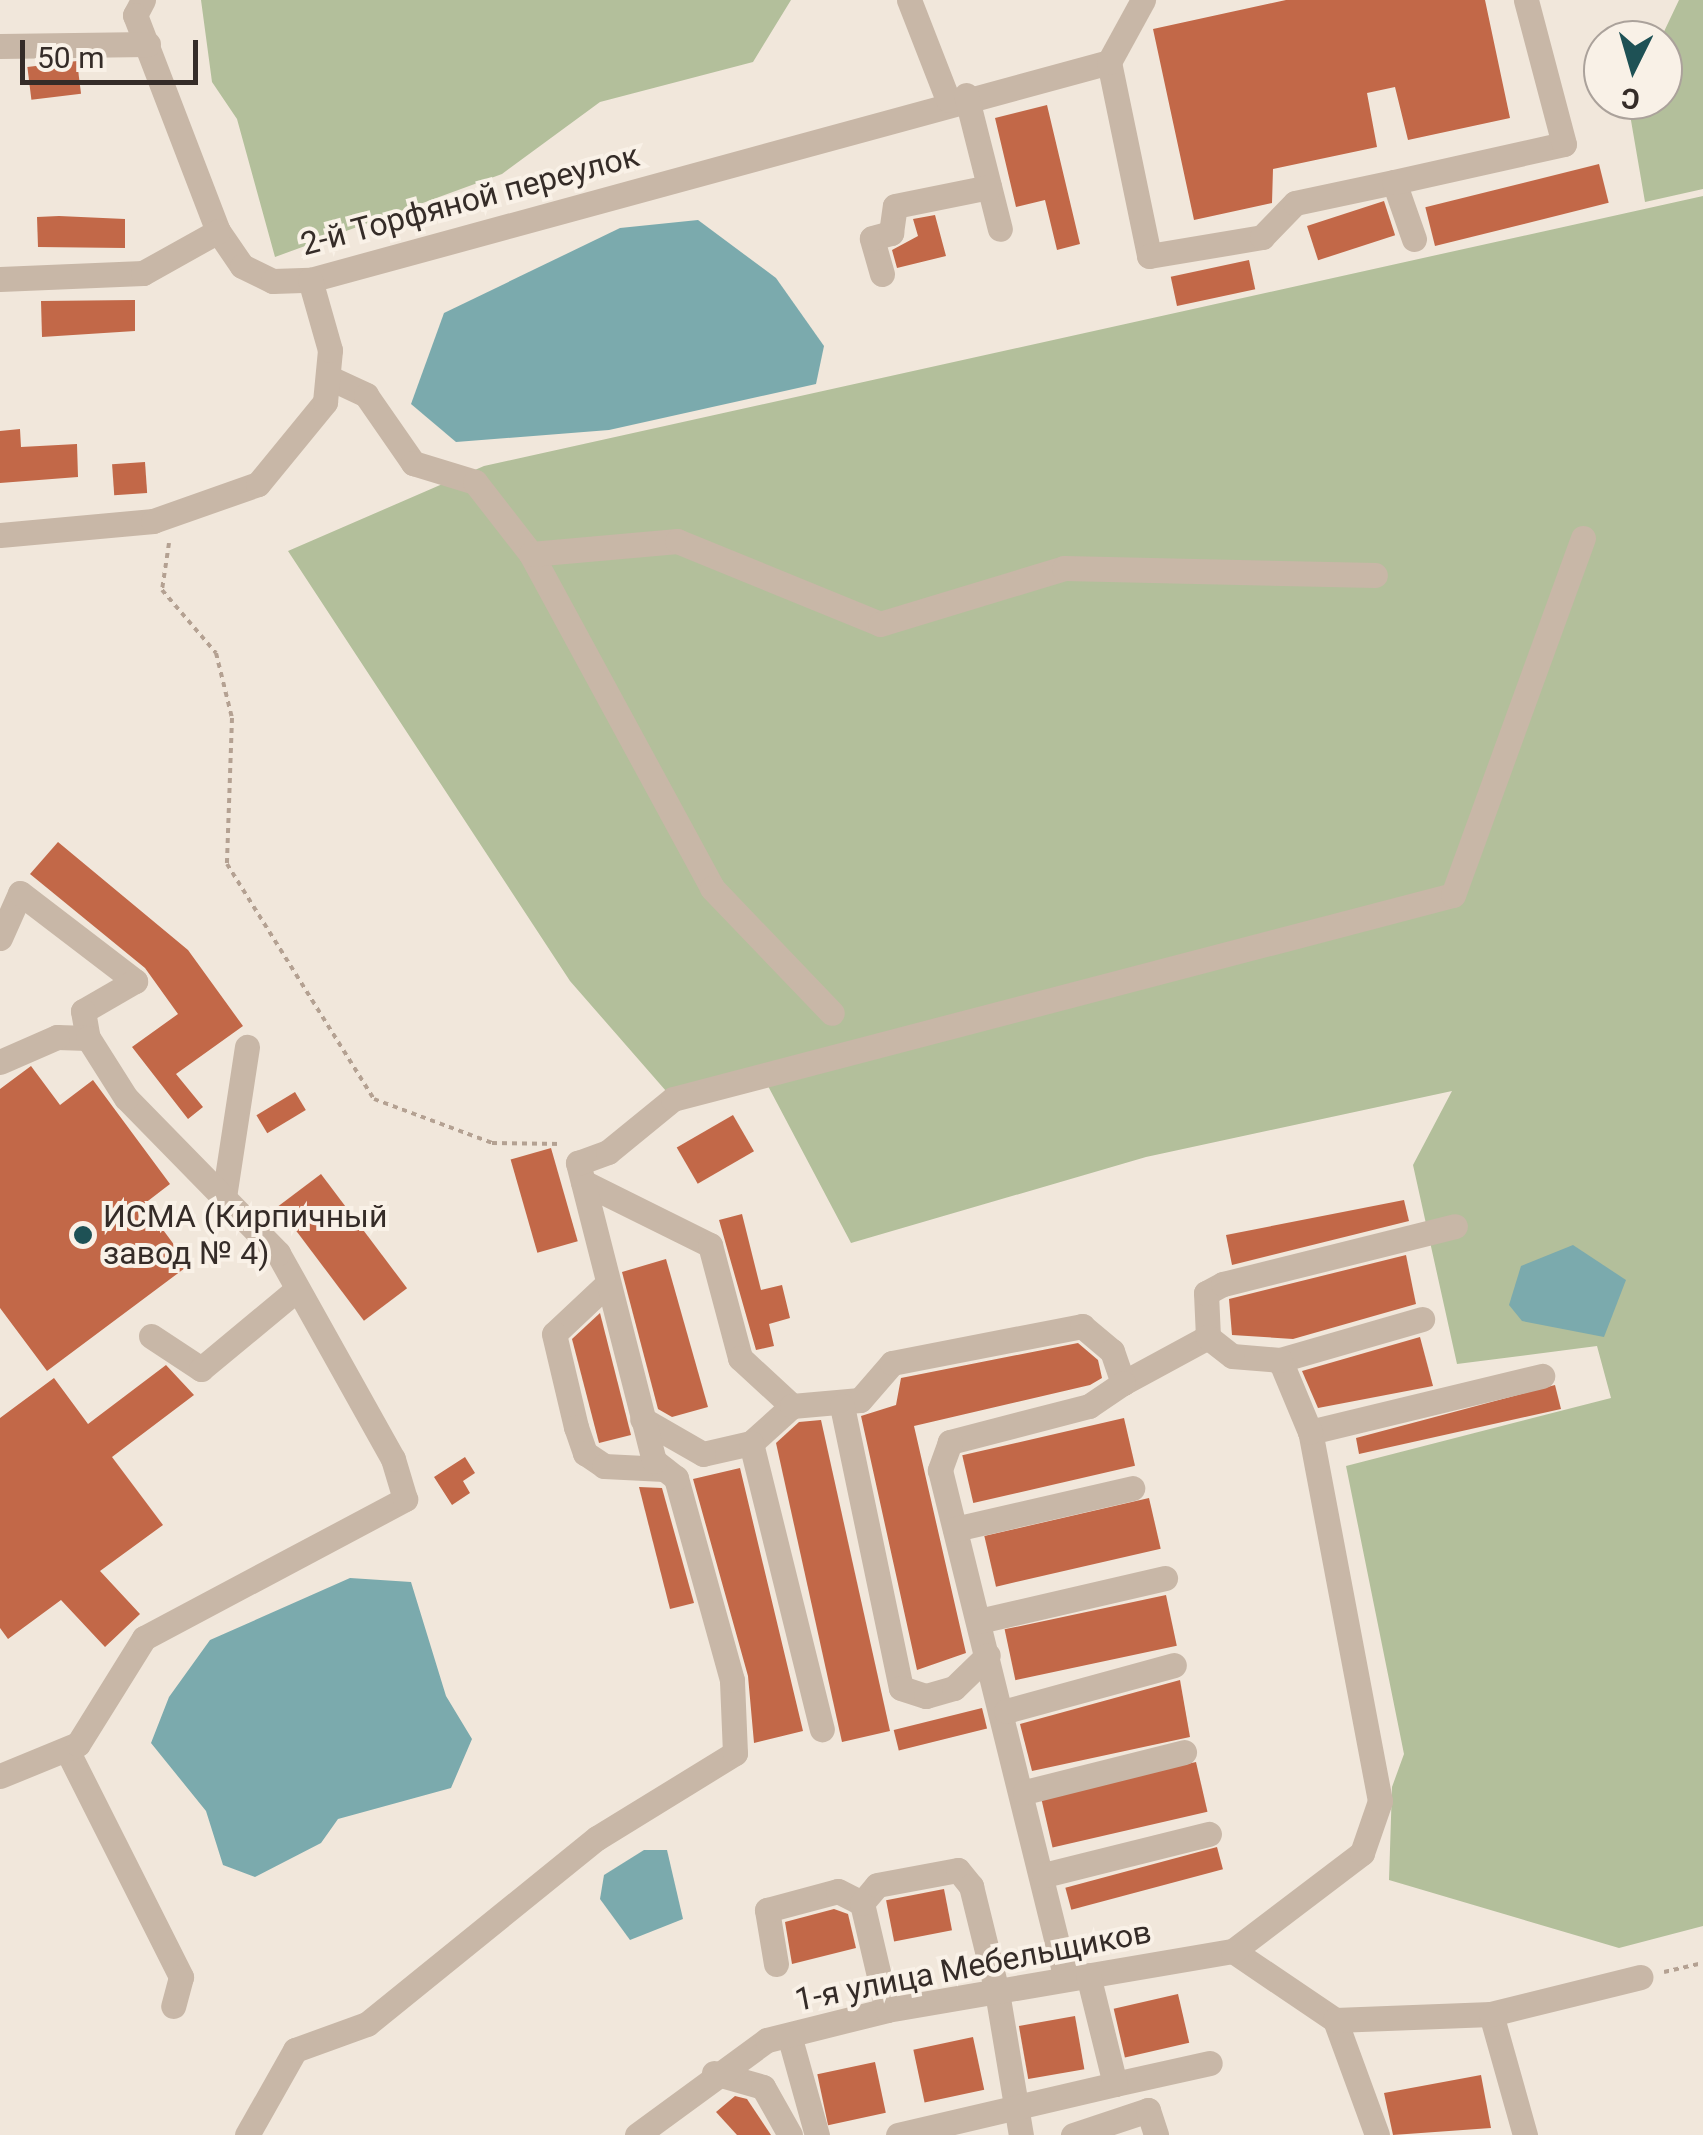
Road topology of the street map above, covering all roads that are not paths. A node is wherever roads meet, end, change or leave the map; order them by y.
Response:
1 (143, 0) edge
2 (908, 0) edge
3 (1142, 0) edge
4 (1526, 0) edge
5 (148, 44) junction
6 (0, 46) edge
7 (1109, 62) junction
8 (957, 98) junction
9 (1394, 182) junction
10 (989, 187) junction
11 (1000, 230) dead end
12 (218, 231) junction
13 (1414, 239) dead end
14 (882, 274) dead end
15 (0, 279) edge
16 (310, 280) junction
17 (330, 378) junction
18 (0, 535) edge
19 (1583, 538) dead end
20 (531, 554) junction
21 (1374, 574) dead end
22 (0, 938) edge
23 (832, 1012) dead end
24 (88, 1038) junction
25 (248, 1047) dead end
26 (0, 1062) edge
27 (580, 1172) junction
28 (224, 1196) junction
29 (1455, 1226) dead end
30 (606, 1285) junction
31 (295, 1291) junction
32 (1422, 1319) dead end
33 (152, 1336) dead end
34 (1208, 1337) junction
35 (1280, 1360) junction
36 (1542, 1376) dead end
37 (1122, 1384) junction
38 (792, 1406) junction
39 (842, 1406) junction
40 (642, 1419) junction
41 (1310, 1432) junction
42 (751, 1443) junction
43 (664, 1470) junction
44 (1132, 1488) dead end
45 (955, 1529) junction
46 (1165, 1578) dead end
47 (979, 1621) junction
48 (988, 1655) junction
49 (1174, 1665) dead end
50 (954, 1688) junction
51 (1005, 1705) junction
52 (822, 1729) dead end
53 (67, 1750) junction
54 (1184, 1752) dead end
55 (0, 1776) edge
56 (1025, 1792) junction
57 (1208, 1834) dead end
58 (1044, 1875) junction
59 (862, 1904) junction
60 (1233, 1950) junction
61 (776, 1964) dead end
62 (1640, 1976) road end
63 (1077, 1977) junction
64 (996, 1992) junction
65 (173, 2006) dead end
66 (887, 2010) junction
67 (1491, 2014) junction
68 (1335, 2020) junction
69 (789, 2034) junction
70 (1210, 2063) dead end
71 (714, 2073) junction
72 (1114, 2084) junction
73 (1015, 2106) junction
74 (247, 2135) edge
75 (638, 2135) edge
76 (790, 2135) edge
77 (817, 2135) edge
78 (898, 2135) edge
79 (1021, 2135) edge
80 (1073, 2135) edge
81 (1156, 2135) edge
82 (1378, 2135) edge
83 (1525, 2135) edge

1 - 5 street, 2-й Торфяной переулок
2 - 8 street
3 - 7 street
4 - 9 street
5 - 6 street
5 - 12 street, 2-й Торфяной переулок
7 - 8 street, 2-й Торфяной переулок
7 - 9 street
8 - 10 street
8 - 16 street, 2-й Торфяной переулок
9 - 13 street
10 - 11 street
10 - 14 street
12 - 15 street
12 - 16 street, 2-й Торфяной переулок
16 - 17 street
17 - 18 street
17 - 20 street
19 - 27 street
20 - 21 street
20 - 23 street
22 - 24 street
24 - 26 street
24 - 28 street
25 - 28 street
27 - 30 street
27 - 38 street
28 - 31 street
29 - 34 street
30 - 40 street
30 - 43 street
31 - 33 street
31 - 53 street
32 - 35 street
34 - 35 street
34 - 37 street
35 - 41 street
36 - 41 street
37 - 39 street
37 - 45 street
38 - 39 street
38 - 42 street
39 - 50 street
40 - 42 street
40 - 43 street
41 - 60 street
42 - 52 street
43 - 74 street
44 - 45 street
45 - 47 street
46 - 47 street
47 - 48 street
48 - 50 street
48 - 51 street
49 - 51 street
50 - 51 street
51 - 56 street
53 - 55 street
53 - 65 street
54 - 56 street
56 - 58 street
57 - 58 street
58 - 63 street
59 - 61 street
59 - 64 street
59 - 66 street
60 - 63 street, 1-я улица Мебельщиков
60 - 68 street
62 - 67 street
63 - 64 street, 1-я улица Мебельщиков
63 - 72 street
64 - 66 street, 1-я улица Мебельщиков
64 - 73 street
66 - 69 street, 1-я улица Мебельщиков
67 - 68 street
67 - 83 street
68 - 82 street
69 - 71 street, 1-я улица Мебельщиков
69 - 77 street
70 - 72 street
71 - 75 street, 1-я улица Мебельщиков
71 - 76 street
72 - 73 street
73 - 78 street
73 - 79 street
80 - 81 street

